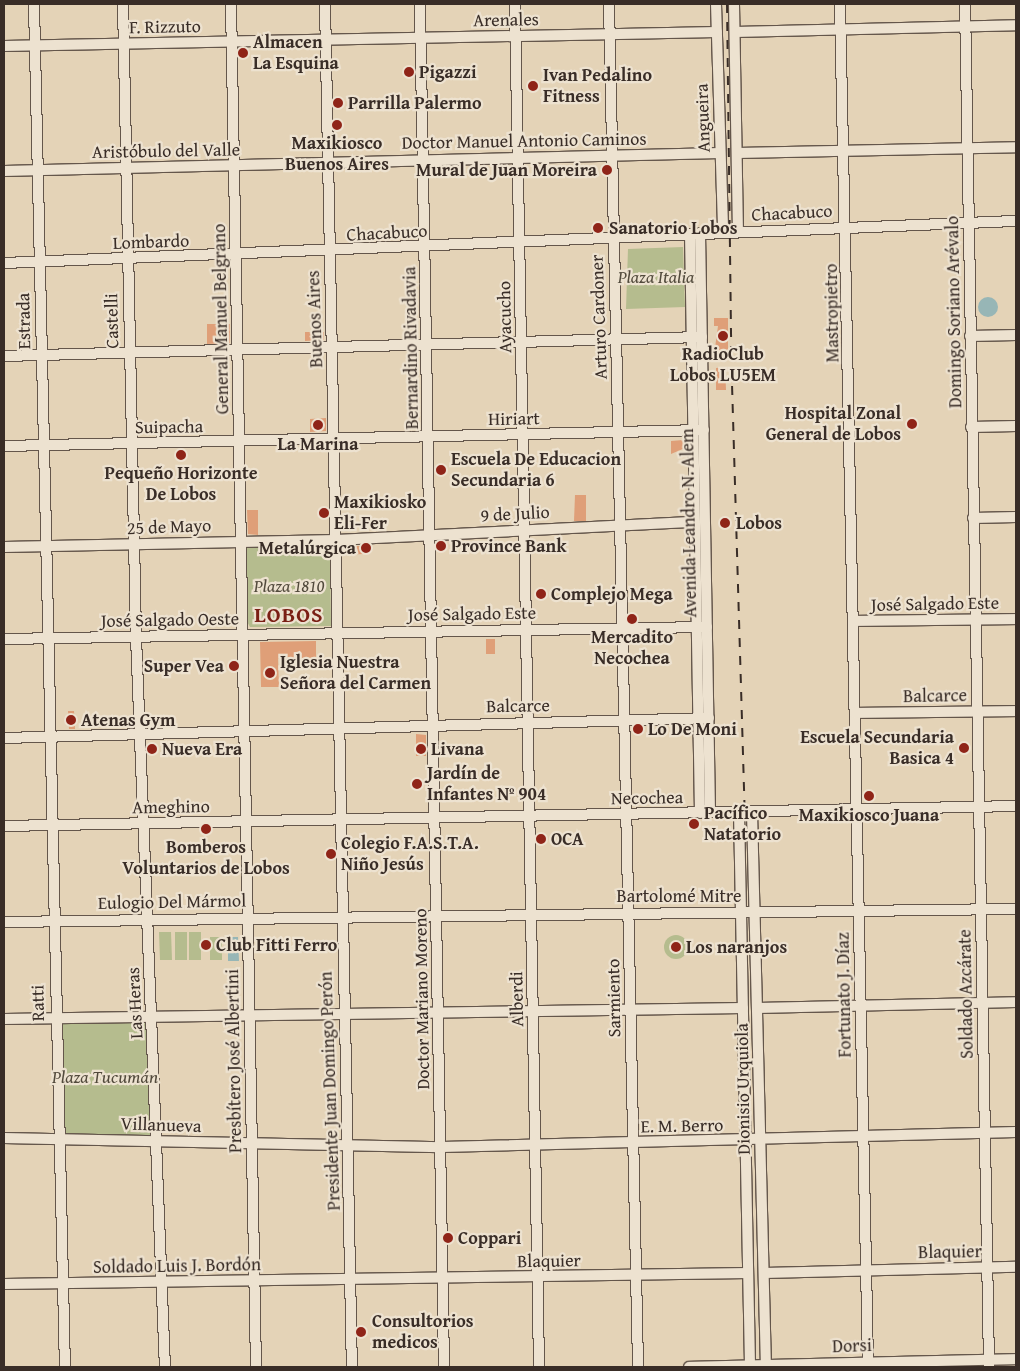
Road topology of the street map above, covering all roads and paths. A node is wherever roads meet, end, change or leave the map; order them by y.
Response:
1 (34, 4) edge
2 (123, 4) edge
3 (231, 4) edge
4 (325, 4) edge
5 (420, 4) edge
6 (516, 4) edge
7 (609, 4) edge
8 (716, 4) edge
9 (734, 4) edge
10 (840, 4) edge
11 (964, 4) edge
12 (1016, 25) edge
13 (965, 26) junction
14 (841, 29) junction
15 (717, 32) junction
16 (734, 32) junction
17 (610, 34) junction
18 (516, 36) junction
19 (421, 38) junction
20 (326, 41) junction
21 (232, 42) junction
22 (124, 44) junction
23 (4, 46) edge
24 (35, 46) junction
25 (1016, 147) edge
26 (968, 148) junction
27 (843, 151) junction
28 (720, 153) junction
29 (737, 153) junction
30 (612, 155) junction
31 (518, 157) junction
32 (423, 160) junction
33 (329, 163) junction
34 (235, 166) junction
35 (125, 168) junction
36 (4, 170) edge
37 (37, 170) junction
38 (1016, 221) edge
39 (969, 222) junction
40 (846, 227) junction
41 (723, 232) junction
42 (738, 232) junction
43 (695, 233) junction
44 (613, 237) junction
45 (520, 241) junction
46 (425, 247) junction
47 (329, 252) junction
48 (236, 256) junction
49 (127, 259) junction
50 (39, 261) junction
51 (4, 263) edge
52 (1016, 335) edge
53 (970, 336) junction
54 (698, 337) junction
55 (616, 341) junction
56 (522, 344) junction
57 (427, 346) junction
58 (333, 349) junction
59 (238, 352) junction
60 (129, 354) junction
61 (41, 355) junction
62 (4, 356) edge
63 (1016, 426) edge
64 (971, 427) junction
65 (699, 430) junction
66 (618, 432) junction
67 (524, 436) junction
68 (429, 437) junction
69 (334, 440) junction
70 (240, 442) junction
71 (131, 444) junction
72 (42, 445) junction
73 (4, 446) edge
74 (700, 499) junction
75 (1016, 517) edge
76 (973, 518) junction
77 (695, 522) junction
78 (620, 526) junction
79 (525, 530) junction
80 (430, 534) junction
81 (336, 540) junction
82 (242, 541) junction
83 (134, 544) junction
84 (44, 546) junction
85 (701, 547) junction
86 (4, 548) edge
87 (1016, 619) edge
88 (976, 620) junction
89 (854, 621) junction
90 (702, 627) junction
91 (622, 628) junction
92 (527, 630) junction
93 (432, 631) junction
94 (337, 633) junction
95 (244, 634) junction
96 (136, 637) junction
97 (46, 638) junction
98 (4, 639) edge
99 (977, 711) junction
100 (1016, 711) edge
101 (855, 713) junction
102 (704, 718) junction
103 (625, 720) junction
104 (529, 722) junction
105 (434, 724) junction
106 (338, 727) junction
107 (245, 731) junction
108 (140, 733) junction
109 (48, 736) junction
110 (4, 738) edge
111 (1016, 806) edge
112 (979, 807) junction
113 (857, 810) junction
114 (700, 812) junction
115 (710, 812) junction
116 (739, 812) junction
117 (752, 812) junction
118 (626, 815) junction
119 (436, 816) junction
120 (530, 816) junction
121 (339, 820) junction
122 (246, 822) junction
123 (144, 823) junction
124 (4, 826) edge
125 (50, 826) junction
126 (1016, 909) edge
127 (981, 910) junction
128 (858, 911) junction
129 (741, 912) junction
130 (755, 912) junction
131 (629, 913) junction
132 (532, 914) junction
133 (437, 916) junction
134 (248, 917) junction
135 (341, 918) junction
136 (147, 919) junction
137 (52, 920) junction
138 (4, 922) edge
139 (1016, 1002) edge
140 (982, 1003) junction
141 (860, 1005) junction
142 (743, 1008) junction
143 (757, 1008) junction
144 (438, 1010) junction
145 (533, 1010) junction
146 (630, 1010) junction
147 (344, 1011) junction
148 (251, 1014) junction
149 (152, 1015) junction
150 (54, 1017) junction
151 (4, 1019) edge
152 (1016, 1132) edge
153 (984, 1133) junction
154 (863, 1136) junction
155 (4, 1138) edge
156 (58, 1139) junction
157 (157, 1140) junction
158 (745, 1141) junction
159 (760, 1141) junction
160 (633, 1143) junction
161 (252, 1145) junction
162 (535, 1145) junction
163 (348, 1147) junction
164 (442, 1147) junction
165 (1016, 1267) edge
166 (986, 1268) junction
167 (866, 1270) junction
168 (748, 1273) junction
169 (764, 1273) junction
170 (637, 1276) junction
171 (351, 1278) junction
172 (442, 1278) junction
173 (538, 1278) junction
174 (254, 1281) junction
175 (160, 1282) junction
176 (4, 1284) edge
177 (62, 1284) junction
178 (1016, 1359) edge
179 (989, 1363) edge
180 (868, 1365) edge
181 (750, 1366) edge
182 (766, 1366) edge
183 (65, 1367) edge
184 (165, 1367) edge
185 (256, 1367) edge
186 (352, 1367) edge
187 (444, 1367) edge
188 (539, 1367) edge
189 (638, 1367) edge
190 (689, 1367) edge

1 - 24 street, Estrada
2 - 22 street, Castelli
3 - 21 street, General Manuel Belgrano
4 - 20 street, Buenos Aires
5 - 19 street, Bernardino Rivadavia
6 - 18 street, Ayacucho
7 - 17 street, Arturo Cardoner
8 - 15 street, Angueira
9 - 16 street, Angueira
10 - 14 street, Mastropietro
11 - 13 street, Domingo Soriano Arévalo
12 - 13 street
13 - 14 street
13 - 26 street, Domingo Soriano Arévalo
14 - 16 street
14 - 27 street, Mastropietro
15 - 17 street, Arenales
15 - 28 street, Angueira
16 - 29 street, Angueira
17 - 18 street, Arenales
17 - 30 street, Arturo Cardoner
18 - 19 street, Arenales
18 - 31 street, Ayacucho
19 - 20 street, Arenales
19 - 32 street, Bernardino Rivadavia
20 - 21 street, F. Rizzuto
20 - 33 street, Buenos Aires
21 - 22 street, F. Rizzuto
21 - 34 street, General Manuel Belgrano
22 - 24 street, F. Rizzuto
22 - 35 street, Castelli
23 - 24 street, F. Rizzuto
24 - 37 street, Estrada
25 - 26 street
26 - 27 street
26 - 39 street, Domingo Soriano Arévalo
27 - 29 street
27 - 40 street, Mastropietro
28 - 30 street, Doctor Manuel Antonio Caminos
28 - 41 street, Angueira
29 - 42 street, Angueira
30 - 31 street, Doctor Manuel Antonio Caminos
30 - 44 street, Arturo Cardoner
31 - 32 street, Doctor Manuel Antonio Caminos
31 - 45 street, Ayacucho
32 - 33 street, Doctor Manuel Antonio Caminos
32 - 46 street, Bernardino Rivadavia
33 - 34 street, Aristóbulo del Valle
33 - 47 street, Buenos Aires
34 - 35 street, Aristóbulo del Valle
34 - 48 street, General Manuel Belgrano
35 - 37 street, Aristóbulo del Valle
35 - 49 street, Castelli
36 - 37 street, Aristóbulo del Valle
37 - 50 street, Estrada
38 - 39 street, Chacabuco
39 - 40 street, Chacabuco
39 - 53 street, Domingo Soriano Arévalo
40 - 42 street, Chacabuco
40 - 89 street, Mastropietro
41 - 42 street, Chacabuco
41 - 43 street, Chacabuco
43 - 44 street, Chacabuco
43 - 54 street, Avenida Leandro N. Alem
44 - 45 street, Chacabuco
44 - 55 street, Arturo Cardoner
45 - 46 street, Chacabuco
45 - 56 street, Ayacucho
46 - 47 street, Chacabuco
46 - 57 street, Bernardino Rivadavia
47 - 48 street, Lombardo
47 - 58 street, Buenos Aires
48 - 49 street, Lombardo
48 - 59 street, General Manuel Belgrano
49 - 50 street, Lombardo
49 - 60 street, Castelli
50 - 51 street, Lombardo
50 - 61 street, Estrada
52 - 53 street
53 - 64 street, Domingo Soriano Arévalo
54 - 55 street
54 - 65 street, Avenida Leandro N. Alem
55 - 56 street
55 - 66 street, Arturo Cardoner
56 - 57 street
56 - 67 street, Ayacucho
57 - 58 street
57 - 68 street, Bernardino Rivadavia
58 - 59 street
58 - 69 street, Buenos Aires
59 - 60 street
59 - 70 street, General Manuel Belgrano
60 - 61 street
60 - 71 street, Castelli
61 - 62 street
61 - 72 street, Estrada
63 - 64 street
64 - 76 street, Domingo Soriano Arévalo
65 - 66 street, Hiriart
65 - 74 street, Avenida Leandro N. Alem
66 - 67 street, Hiriart
66 - 78 street, Arturo Cardoner
67 - 68 street, Hiriart
67 - 79 street, Ayacucho
68 - 69 street, Hiriart
68 - 80 street, Bernardino Rivadavia
69 - 70 street, Suipacha
69 - 81 street, Buenos Aires
70 - 71 street, Suipacha
70 - 82 street, General Manuel Belgrano
71 - 72 street, Suipacha
71 - 83 street, Castelli
72 - 73 street, Suipacha
72 - 84 street, Estrada
74 - 77 street, Avenida Leandro N. Alem
74 - 85 street, Avenida Leandro N. Alem
75 - 76 street
76 - 88 street, Domingo Soriano Arévalo
77 - 78 street, 9 de Julio
77 - 85 street, Avenida Leandro N. Alem
78 - 79 street, 9 de Julio
78 - 91 street, Arturo Cardoner
79 - 80 street, 9 de Julio
79 - 92 street, Ayacucho
80 - 81 street, 9 de Julio
80 - 93 street, Bernardino Rivadavia
81 - 82 street, 25 de Mayo
81 - 94 street, Buenos Aires
82 - 83 street, 25 de Mayo
82 - 95 street, General Manuel Belgrano
83 - 84 street, 25 de Mayo
83 - 96 street, Castelli
84 - 86 street, 25 de Mayo
84 - 97 street, Estrada
85 - 90 street, Avenida Leandro N. Alem
87 - 88 street, José Salgado Este
88 - 89 street, José Salgado Este
88 - 99 street, Soldado Azcárate
89 - 101 street, Fortunato J. Díaz
90 - 91 street, José Salgado Este
90 - 102 street, Avenida Leandro N. Alem
91 - 92 street, José Salgado Este
91 - 103 street, Sarmiento
92 - 93 street, José Salgado Este
92 - 104 street, Alberdi
93 - 94 street, José Salgado Este
93 - 105 street, Doctor Mariano Moreno
94 - 95 street, José Salgado Oeste
94 - 106 street, Presidente Juan Domingo Perón
95 - 96 street, José Salgado Oeste
95 - 107 street, Presbítero José Albertini
96 - 97 street, José Salgado Oeste
96 - 108 street, Las Heras
97 - 98 street, José Salgado Oeste
97 - 109 street, Ratti
99 - 100 street, Balcarce
99 - 101 street, Balcarce
99 - 112 street, Soldado Azcárate
101 - 113 street, Fortunato J. Díaz
102 - 103 street, Balcarce
102 - 114 street, Avenida Leandro N. Alem
102 - 115 street, Avenida Leandro N. Alem
103 - 104 street, Balcarce
103 - 118 street, Sarmiento
104 - 105 street, Balcarce
104 - 120 street, Alberdi
105 - 106 street, Balcarce
105 - 119 street, Doctor Mariano Moreno
106 - 107 street, Balcarce
106 - 121 street, Presidente Juan Domingo Perón
107 - 108 street, Balcarce
107 - 122 street, Presbítero José Albertini
108 - 109 street, Balcarce
108 - 123 street, Las Heras
109 - 110 street, Balcarce
109 - 125 street, Ratti
111 - 112 street, Necochea
112 - 113 street, Necochea
112 - 127 street, Soldado Azcárate
113 - 117 street, Necochea
113 - 128 street, Fortunato J. Díaz
114 - 115 street, Necochea
114 - 118 street, Necochea
115 - 116 street, Necochea
116 - 117 street, Necochea
116 - 129 street, Dionisio Urquiola
117 - 130 street, Dionisio Urquiola
118 - 120 street, Necochea
118 - 131 street, Sarmiento
119 - 120 street, Necochea
119 - 121 street, Necochea
119 - 133 street, Doctor Mariano Moreno
120 - 132 street, Alberdi
121 - 122 street, Ameghino
121 - 135 street, Presidente Juan Domingo Perón
122 - 123 street, Ameghino
122 - 134 street, Presbítero José Albertini
123 - 125 street, Ameghino
123 - 136 street, Las Heras
124 - 125 street, Ameghino
125 - 137 street, Ratti
126 - 127 street, Bartolomé Mitre
127 - 128 street, Bartolomé Mitre
127 - 140 street, Soldado Azcárate
128 - 130 street, Bartolomé Mitre
128 - 141 street, Fortunato J. Díaz
129 - 130 street, Bartolomé Mitre
129 - 131 street, Bartolomé Mitre
129 - 142 street, Dionisio Urquiola
130 - 143 street, Dionisio Urquiola
131 - 132 street, Bartolomé Mitre
131 - 146 street, Sarmiento
132 - 133 street, Bartolomé Mitre
132 - 145 street, Alberdi
133 - 135 street, Bartolomé Mitre
133 - 144 street, Doctor Mariano Moreno
134 - 135 street, Eulogio Del Mármol
134 - 136 street, Eulogio Del Mármol
134 - 148 street, Presbítero José Albertini
135 - 147 street, Presidente Juan Domingo Perón
136 - 137 street, Eulogio Del Mármol
136 - 149 street, Las Heras
137 - 138 street, Eulogio Del Mármol
137 - 150 street, Ratti
139 - 140 street
140 - 141 street
140 - 153 street, Soldado Azcárate
141 - 143 street
141 - 154 street, Fortunato J. Díaz
142 - 146 street
142 - 158 street, Dionisio Urquiola
143 - 159 street, Dionisio Urquiola
144 - 145 street
144 - 147 street
144 - 164 street, Doctor Mariano Moreno
145 - 146 street
145 - 162 street, Alberdi
146 - 160 street, Sarmiento
147 - 148 street
147 - 163 street, Presidente Juan Domingo Perón
148 - 149 street
148 - 161 street, Presbítero José Albertini
149 - 150 street
149 - 157 street, Las Heras
150 - 151 street
150 - 156 street, Ratti
152 - 153 street, E. M. Berro
153 - 154 street, E. M. Berro
153 - 166 street, Soldado Azcárate
154 - 159 street, E. M. Berro
154 - 167 street, Fortunato J. Díaz
155 - 156 street, Villanueva
156 - 157 street, Villanueva
156 - 177 street, Ratti
157 - 161 street, Villanueva
157 - 175 street, Las Heras
158 - 159 street, E. M. Berro
158 - 160 street, E. M. Berro
158 - 168 street, Dionisio Urquiola
159 - 169 street, Dionisio Urquiola
160 - 162 street, E. M. Berro
160 - 170 street, Sarmiento
161 - 163 street, Villanueva
161 - 174 street, Presbítero José Albertini
162 - 164 street, E. M. Berro
162 - 173 street, Alberdi
163 - 164 street, E. M. Berro
163 - 171 street, Presidente Juan Domingo Perón
164 - 172 street, Doctor Mariano Moreno
165 - 166 street, Blaquier
166 - 167 street, Blaquier
166 - 179 street, Soldado Azcárate
167 - 169 street, Blaquier
167 - 180 street, Fortunato J. Díaz
168 - 170 street, Blaquier
168 - 181 street, Dionisio Urquiola
169 - 182 street, Dionisio Urquiola
170 - 173 street, Blaquier
170 - 189 street, Sarmiento
171 - 172 street, Blaquier
171 - 174 street, Soldado Luis J. Bordón
171 - 186 street, Presidente Juan Domingo Perón
172 - 173 street, Blaquier
172 - 187 street, Doctor Mariano Moreno
173 - 188 street, Alberdi
174 - 175 street, Soldado Luis J. Bordón
174 - 185 street, Presbítero José Albertini
175 - 177 street, Soldado Luis J. Bordón
175 - 184 street, Las Heras
176 - 177 street, Soldado Luis J. Bordón
177 - 183 street, Ratti
178 - 179 street, Dorsi
179 - 180 street, Dorsi
180 - 182 street, Dorsi
181 - 182 street, Dorsi
181 - 190 street, Dorsi

